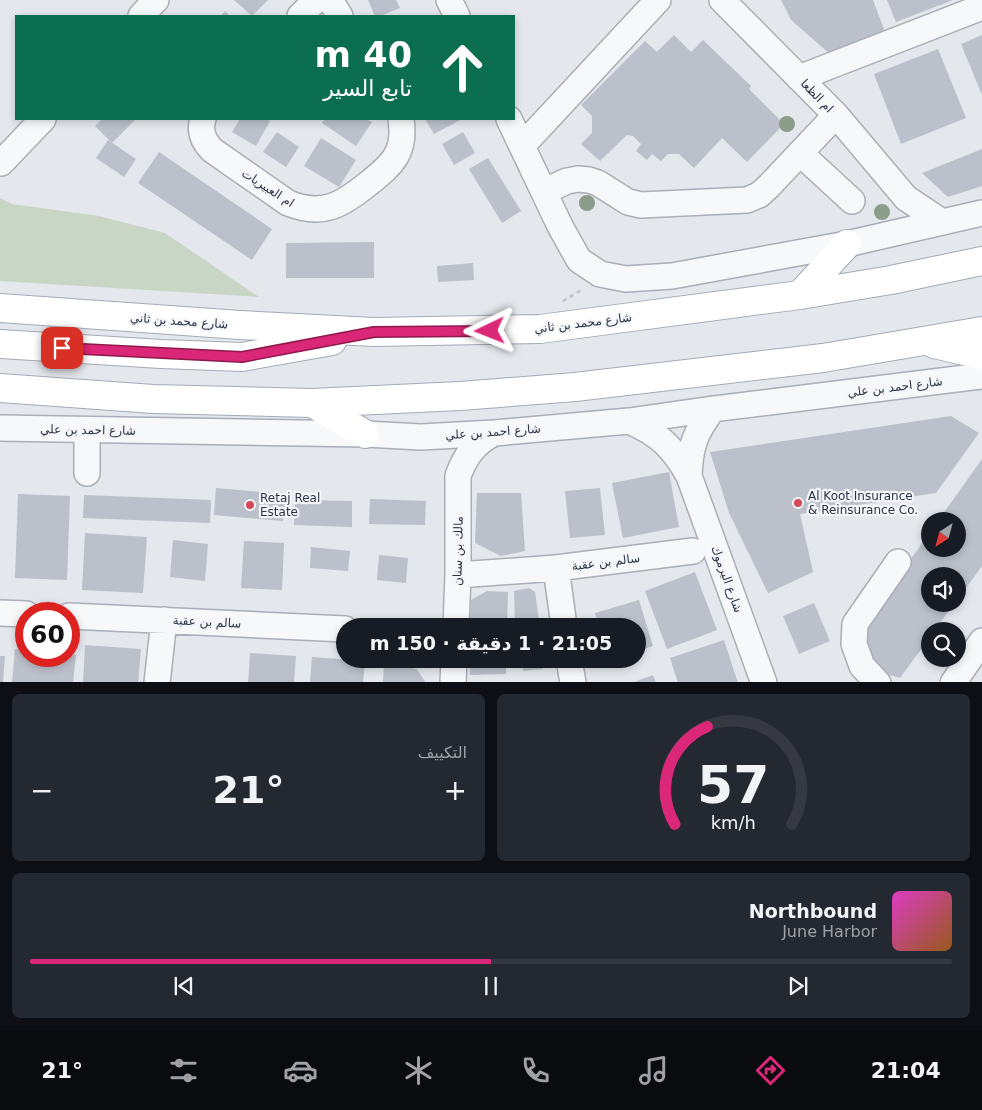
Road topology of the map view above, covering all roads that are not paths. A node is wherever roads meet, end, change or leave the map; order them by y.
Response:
1 (156, 0) edge
2 (316, 0) edge
3 (330, 0) edge
4 (449, 0) edge
5 (658, 0) edge
6 (722, 0) edge
7 (982, 7) edge
8 (142, 15) edge
9 (301, 15) edge
10 (339, 15) edge
11 (456, 15) edge
12 (799, 78) junction
13 (836, 116) junction
14 (42, 120) edge
15 (203, 120) edge
16 (401, 120) edge
17 (509, 120) edge
18 (522, 146) junction
19 (800, 154) junction
20 (1, 162) edge
21 (545, 191) junction
22 (906, 198) junction
23 (852, 201) dead end
24 (982, 213) edge
25 (942, 222) junction
26 (898, 232) junction
27 (846, 244) junction
28 (982, 261) edge
29 (0, 293) edge
30 (800, 295) junction
31 (0, 308) edge
32 (65, 314) junction
33 (982, 331) edge
34 (374, 332) junction
35 (922, 341) junction
36 (0, 344) edge
37 (982, 355) edge
38 (982, 376) edge
39 (5, 390) edge
40 (312, 403) junction
41 (713, 409) junction
42 (629, 421) junction
43 (0, 428) edge
44 (87, 430) junction
45 (494, 433) junction
46 (364, 434) junction
47 (421, 436) junction
48 (87, 472) dead end
49 (458, 476) junction
50 (689, 476) junction
51 (693, 551) dead end
52 (898, 562) dead end
53 (556, 568) junction
54 (458, 575) junction
55 (0, 613) edge
56 (15, 614) edge
57 (80, 616) edge
58 (456, 618) edge
59 (563, 618) edge
60 (164, 620) junction
61 (336, 629) edge
62 (982, 641) edge
63 (454, 668) edge
64 (571, 668) edge
65 (157, 682) edge
66 (453, 682) edge
67 (573, 682) edge
68 (764, 682) edge
69 (878, 682) edge
70 (953, 682) edge

1 - 8 street
2 - 9 street
3 - 10 street
4 - 11 street
5 - 18 street
6 - 12 street, ام الظعا
7 - 12 street
12 - 13 street, ام الظعا
13 - 19 street
13 - 22 street, ام الظعا
14 - 20 street
15 - 16 street, ام العبيريات
17 - 18 street
18 - 21 street
19 - 21 street
19 - 23 street
21 - 27 street
22 - 25 street, ام الظعا
22 - 26 street
24 - 25 street
25 - 26 street
26 - 27 street
27 - 30 main road
28 - 30 main road, شارع محمد بن ثاني
29 - 32 main road
30 - 34 main road, شارع محمد بن ثاني
31 - 32 main road, شارع محمد بن ثاني
32 - 34 main road, شارع محمد بن ثاني
33 - 35 main road
34 - 36 main road
35 - 37 main road
35 - 40 main road
38 - 41 street, شارع احمد بن علي
39 - 40 main road
40 - 46 main road
41 - 42 street, شارع احمد بن علي
41 - 50 street, شارع اليرموك
42 - 45 street, شارع احمد بن علي
42 - 50 street, شارع اليرموك
43 - 44 street, شارع احمد بن علي
44 - 46 street, شارع احمد بن علي
44 - 48 street
45 - 47 street, شارع احمد بن علي
45 - 49 street, مالك بن سنان
46 - 47 street, شارع احمد بن علي
47 - 49 street, مالك بن سنان
49 - 54 street, مالك بن سنان
50 - 68 street, شارع اليرموك
51 - 53 street, سالم بن عقبة
52 - 69 street
53 - 54 street, سالم بن عقبة
53 - 59 street
54 - 58 street, مالك بن سنان
55 - 56 street
57 - 60 street, سالم بن عقبة
60 - 61 street, سالم بن عقبة
60 - 65 street
62 - 70 street
63 - 66 street
64 - 67 street

